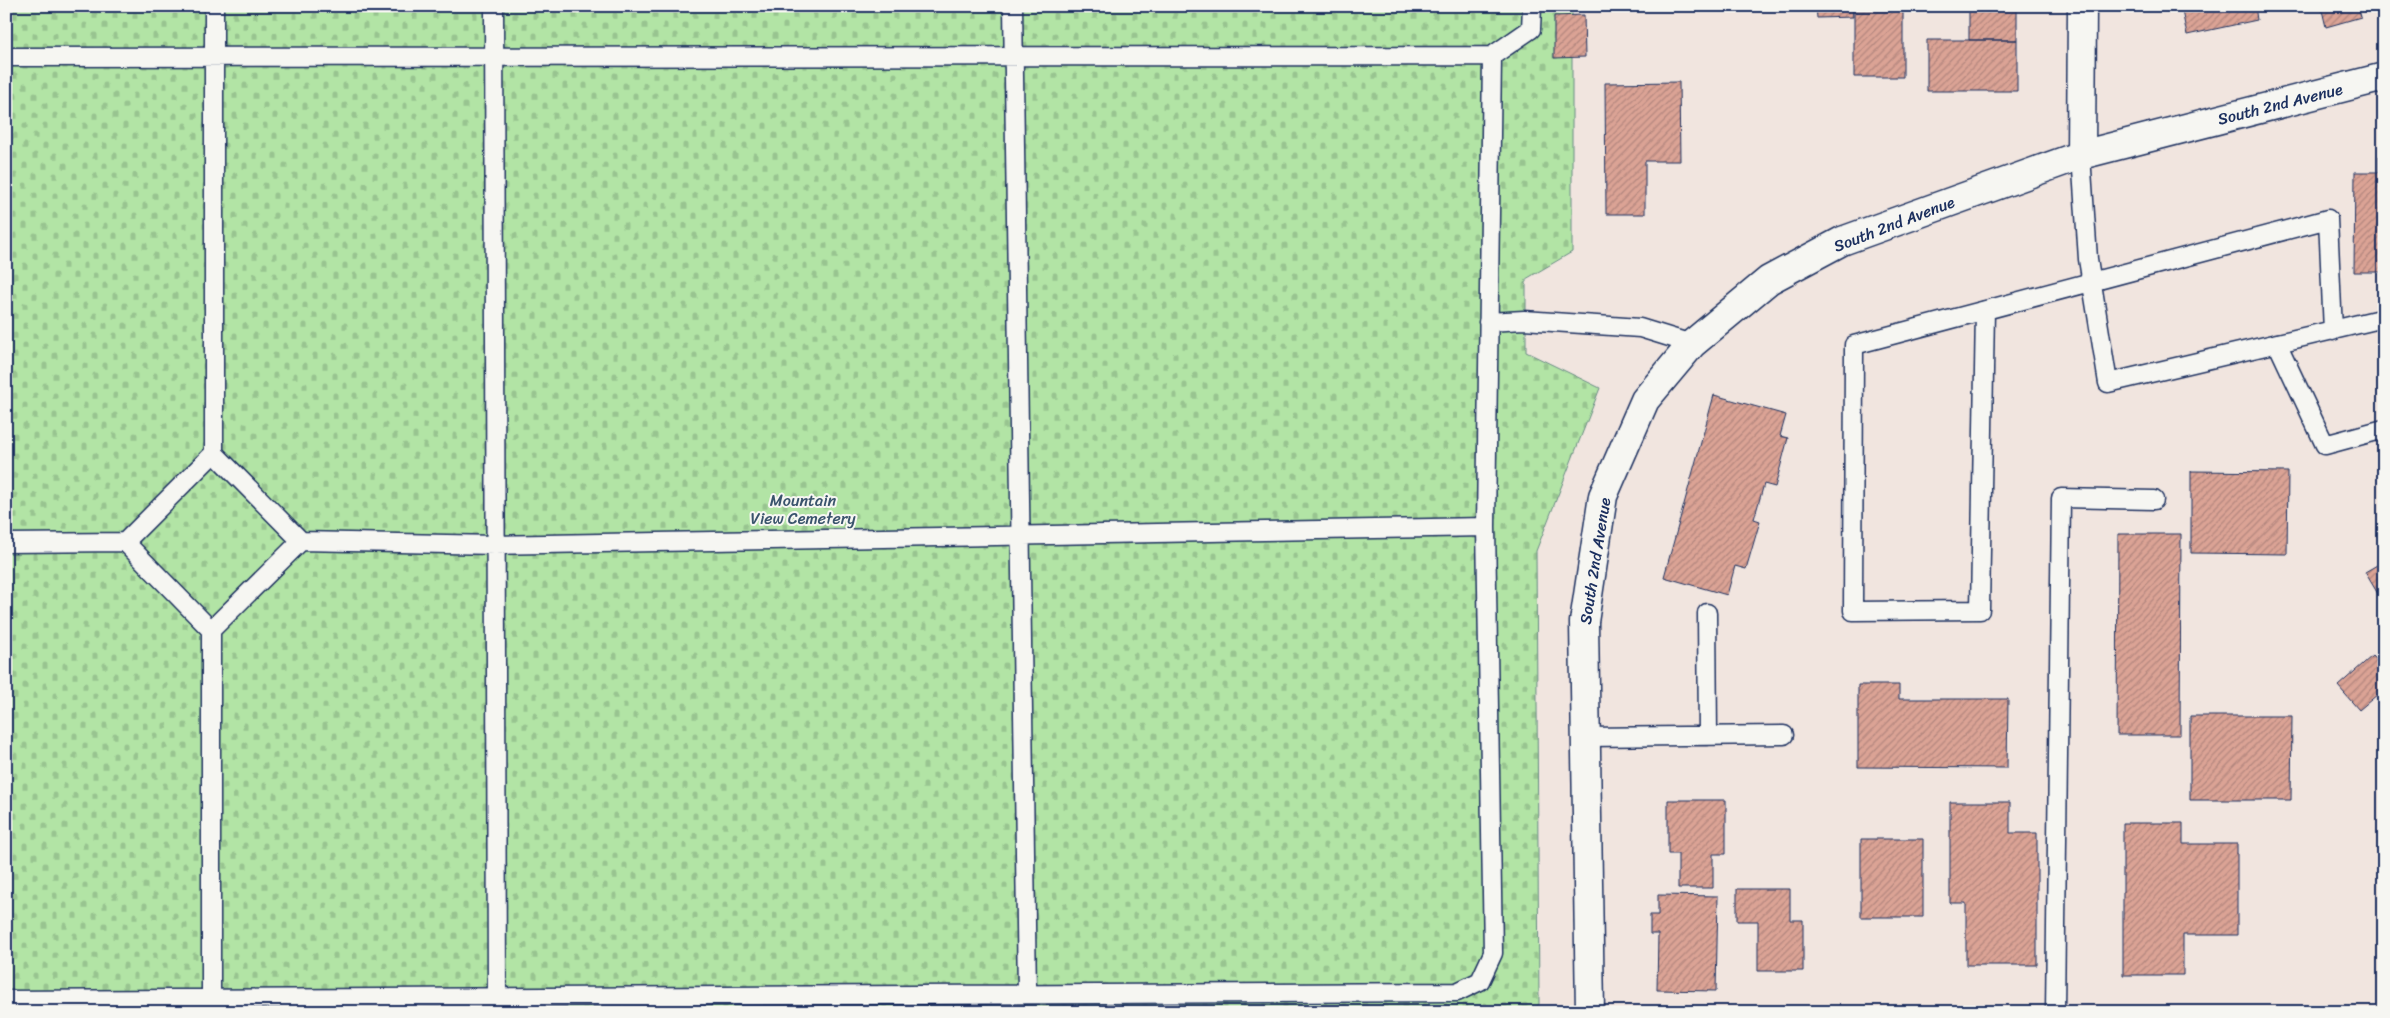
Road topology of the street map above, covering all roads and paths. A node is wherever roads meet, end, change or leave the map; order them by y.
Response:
1 (214, 6) edge
2 (494, 6) edge
3 (1013, 6) edge
4 (1532, 6) edge
5 (2082, 6) edge
6 (1014, 56) junction
7 (1492, 56) junction
8 (6, 57) edge
9 (214, 57) junction
10 (494, 57) junction
11 (2384, 78) edge
12 (2081, 155) junction
13 (2091, 281) junction
14 (1985, 310) junction
15 (2384, 318) edge
16 (1488, 322) junction
17 (2333, 330) junction
18 (2278, 343) junction
19 (1692, 344) junction
20 (2384, 429) edge
21 (214, 453) junction
22 (2154, 500) dead end
23 (1486, 527) junction
24 (1020, 535) junction
25 (301, 541) junction
26 (125, 542) junction
27 (6, 543) edge
28 (496, 545) junction
29 (1707, 613) dead end
30 (211, 630) junction
31 (1784, 735) dead end
32 (1708, 736) junction
33 (1585, 737) junction
34 (1027, 994) junction
35 (497, 997) junction
36 (212, 999) junction
37 (6, 1000) edge
38 (1590, 1012) edge
39 (2055, 1012) edge

1 - 9 lane
2 - 10 lane
3 - 6 lane
4 - 7 lane
5 - 12 main road
6 - 7 lane
6 - 10 lane
6 - 24 lane
7 - 16 lane
8 - 9 lane
9 - 10 lane
9 - 21 lane
10 - 28 lane
11 - 12 main road, South 2nd Avenue
12 - 13 lane
12 - 19 main road, South 2nd Avenue
13 - 14 lane
13 - 17 lane
13 - 18 lane
14 - 14 lane
15 - 17 lane
16 - 19 lane
16 - 23 lane
17 - 18 lane
18 - 20 lane
19 - 33 main road, South 2nd Avenue
21 - 25 lane
21 - 26 lane
22 - 39 lane
23 - 24 lane
23 - 34 lane
24 - 28 lane
24 - 34 lane
25 - 28 lane
25 - 30 lane
26 - 27 lane
26 - 30 lane
28 - 35 lane
29 - 32 lane
30 - 36 lane
31 - 32 lane
32 - 33 lane
33 - 38 main road, South 2nd Avenue
34 - 35 lane
35 - 36 lane
36 - 37 lane

